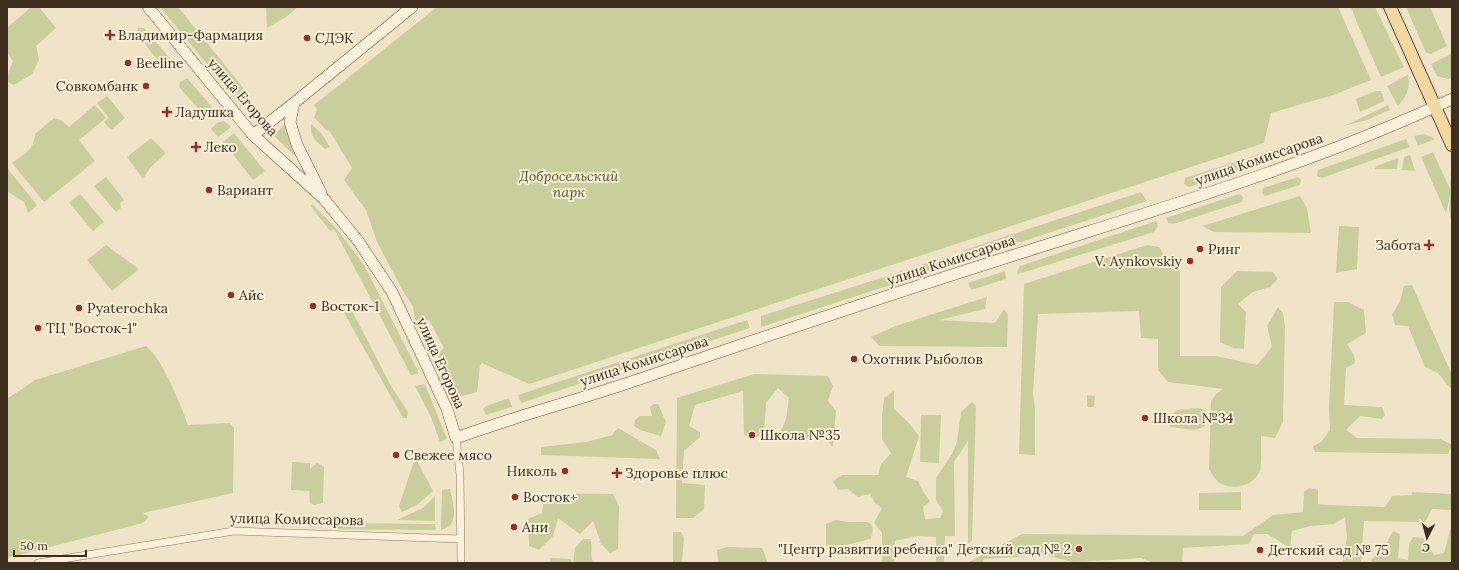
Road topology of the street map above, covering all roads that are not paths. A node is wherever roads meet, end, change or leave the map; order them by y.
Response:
1 (148, 7) edge
2 (412, 7) edge
3 (1390, 7) edge
4 (1452, 99) edge
5 (294, 103) junction
6 (1435, 107) junction
7 (253, 135) junction
8 (1452, 145) edge
9 (324, 199) junction
10 (456, 438) junction
11 (461, 539) junction
12 (38, 563) edge
13 (461, 563) edge

1 - 7 main road, улица Егорова
2 - 5 main road
3 - 6 main road
4 - 6 main road, улица Комиссарова
5 - 7 main road
5 - 9 main road, улица Егорова
6 - 8 main road
6 - 10 main road, улица Комиссарова
7 - 9 main road, улица Егорова
9 - 10 main road, улица Егорова
10 - 11 street, улица Егорова
11 - 12 street, улица Комиссарова
11 - 13 street, улица Егорова

